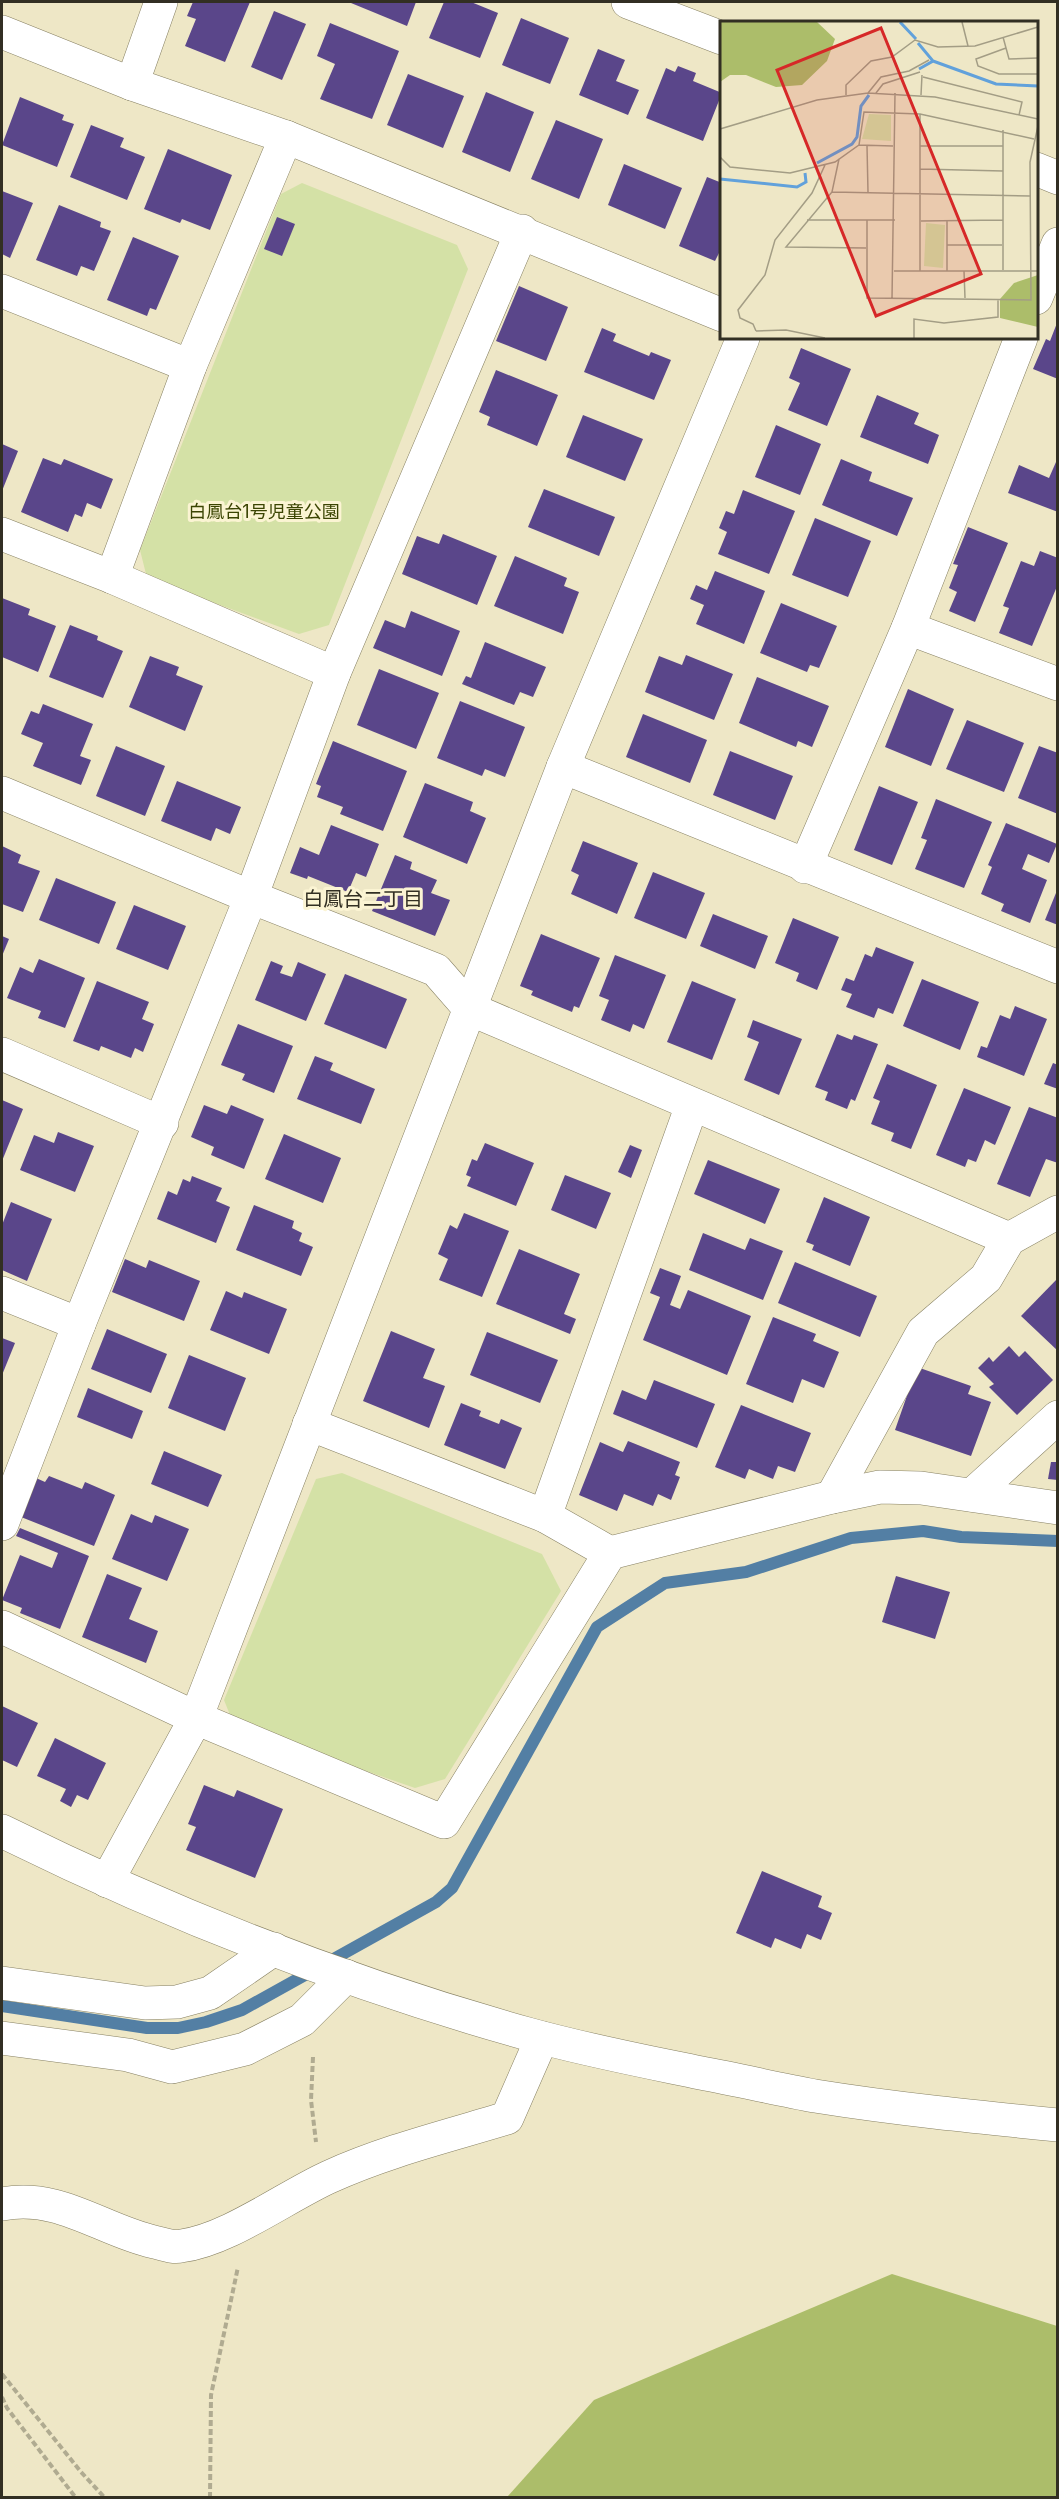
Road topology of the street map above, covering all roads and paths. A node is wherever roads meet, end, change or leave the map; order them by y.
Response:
1 (161, 2) edge
2 (628, 2) edge
3 (2, 32) edge
4 (720, 37) edge
5 (132, 84) junction
6 (286, 137) junction
7 (1038, 170) edge
8 (1058, 178) edge
9 (522, 231) junction
10 (1058, 244) edge
11 (2, 291) edge
12 (1038, 293) edge
13 (720, 314) edge
14 (742, 339) edge
15 (1021, 339) edge
16 (190, 366) junction
17 (2, 534) edge
18 (112, 577) junction
19 (908, 628) junction
20 (334, 673) junction
21 (1058, 684) edge
22 (563, 767) junction
23 (2, 793) edge
24 (805, 867) junction
25 (251, 897) junction
26 (1058, 967) edge
27 (470, 1009) junction
28 (2, 1054) edge
29 (692, 1105) junction
30 (162, 1123) junction
31 (1058, 1212) edge
32 (1009, 1239) junction
33 (2, 1293) edge
34 (79, 1324) junction
35 (1058, 1417) edge
36 (309, 1424) junction
37 (972, 1495) junction
38 (832, 1497) junction
39 (1058, 1508) edge
40 (545, 1516) junction
41 (2, 1524) edge
42 (610, 1552) junction
43 (2, 1627) edge
44 (196, 1718) junction
45 (2, 1831) edge
46 (107, 1881) junction
47 (274, 1949) junction
48 (346, 1976) junction
49 (2, 1983) edge
50 (302, 2020) junction
51 (2, 2037) edge
52 (542, 2038) junction
53 (1058, 2125) edge
54 (330, 2176) junction
55 (2, 2204) edge
56 (248, 2219) junction
57 (2, 2374) edge
58 (2, 2397) edge
59 (76, 2498) edge
60 (105, 2498) edge
61 (210, 2498) edge

1 - 5 street
2 - 4 street
3 - 5 street
5 - 6 street
6 - 9 street
6 - 16 street
7 - 8 street
9 - 13 street
9 - 20 street
10 - 12 street
11 - 16 street
14 - 22 street
15 - 19 street
16 - 18 street
17 - 18 street
18 - 20 street
19 - 21 street
19 - 24 street
20 - 25 street
22 - 24 street
22 - 27 street
23 - 25 street
24 - 26 street
25 - 27 street
25 - 30 street
27 - 29 street
27 - 36 street
28 - 30 street
29 - 32 street
29 - 40 street
30 - 34 street
31 - 32 street
32 - 38 street
33 - 34 street
34 - 41 street
35 - 37 street
36 - 40 street
36 - 44 street
37 - 38 street
37 - 39 street
38 - 42 street
40 - 42 street
42 - 44 street
43 - 44 street
44 - 46 street
45 - 46 street
46 - 47 street
47 - 48 street
47 - 49 street
48 - 50 street
48 - 52 street
50 - 51 street
50 - 54 path
52 - 53 street
52 - 54 street
54 - 56 street
55 - 56 street
56 - 61 path
57 - 60 path
58 - 59 path

